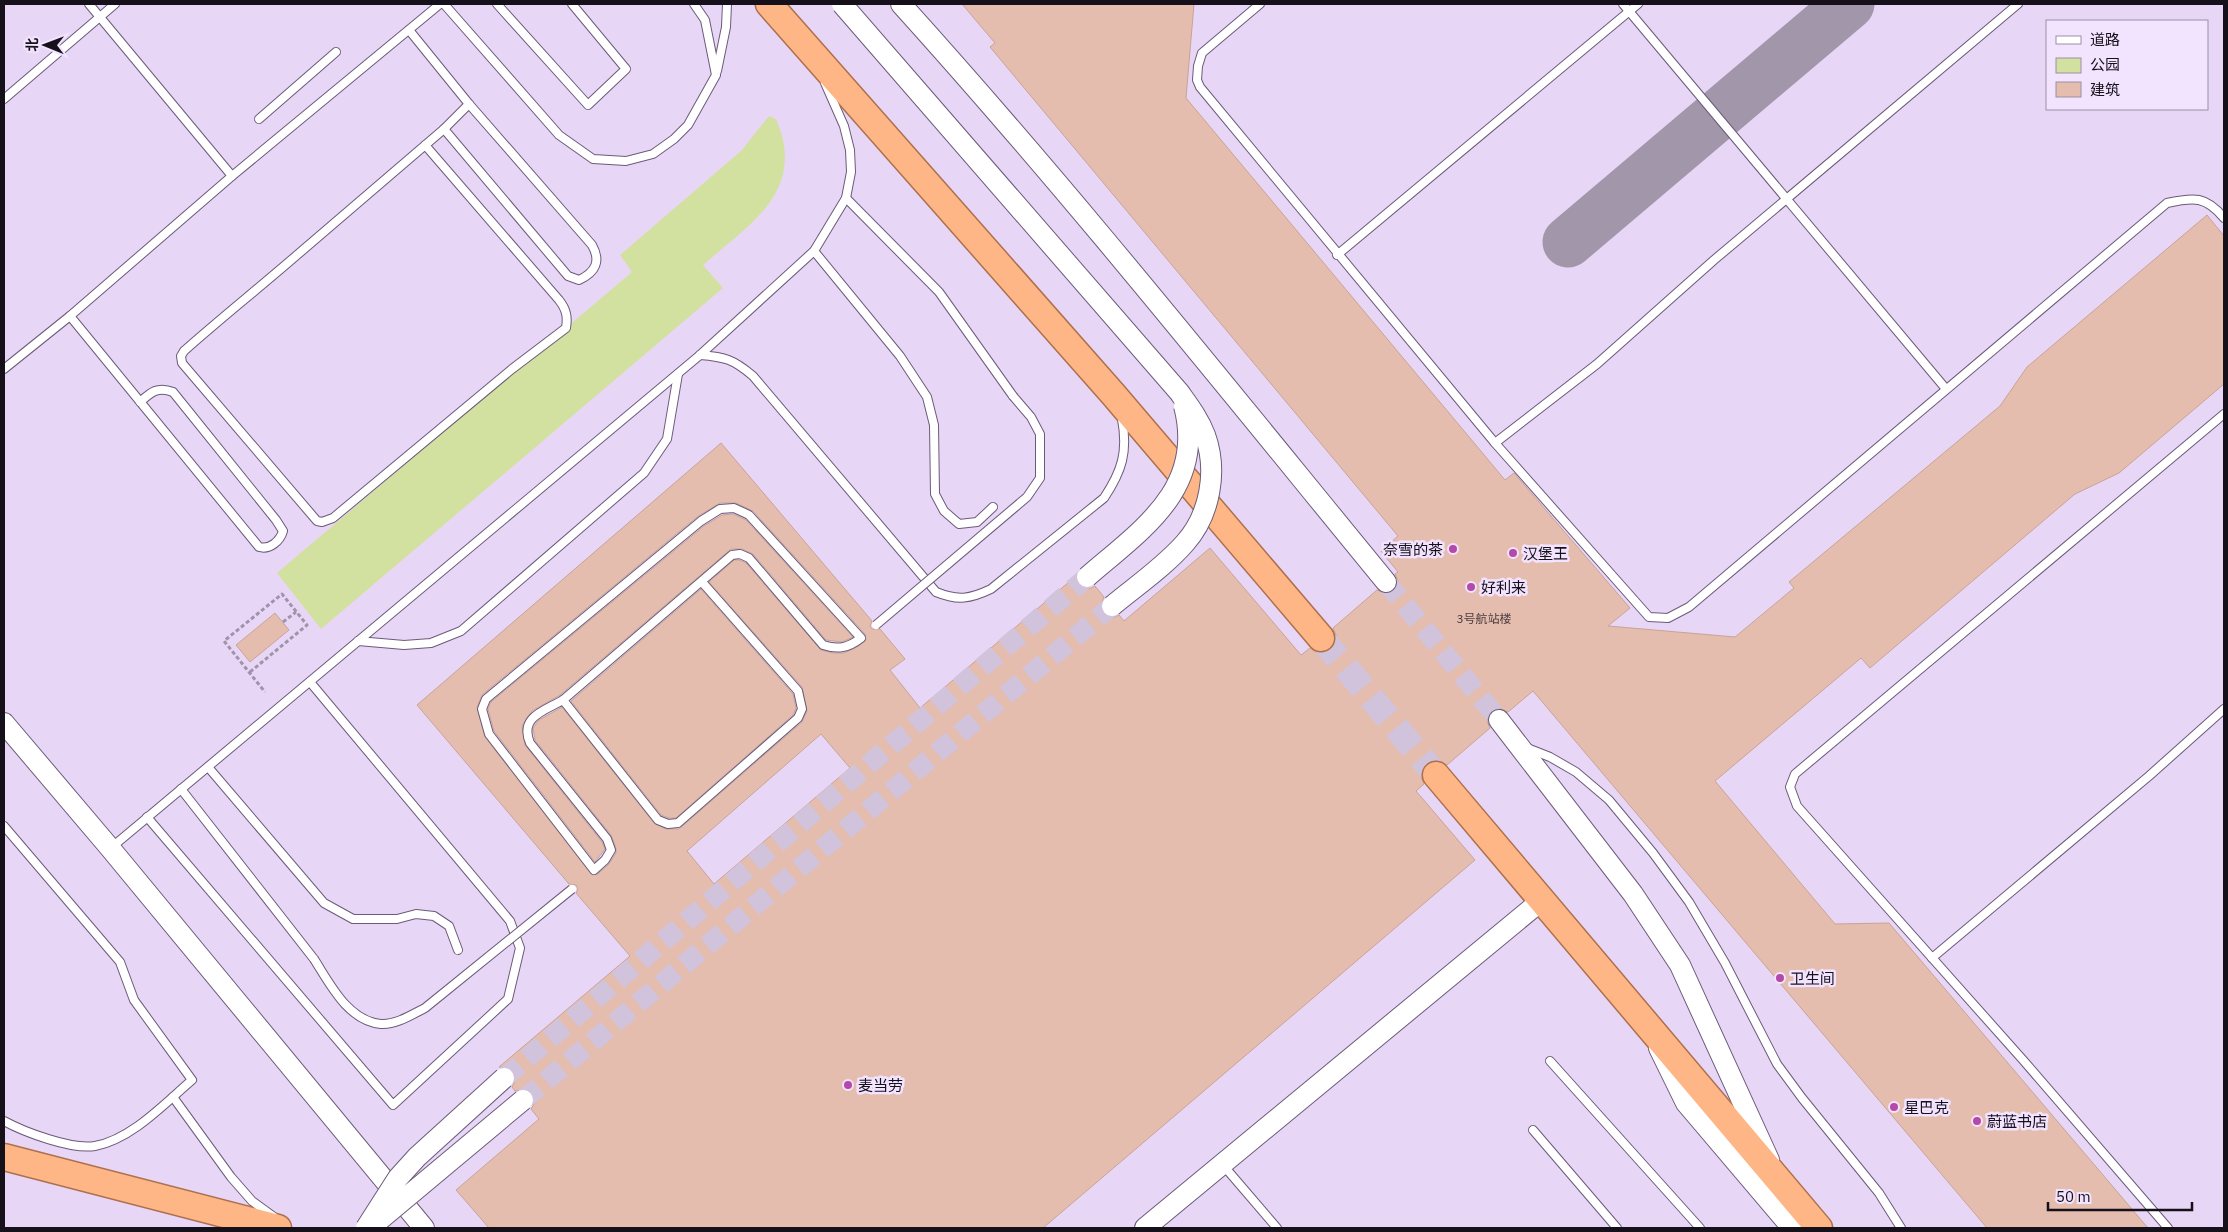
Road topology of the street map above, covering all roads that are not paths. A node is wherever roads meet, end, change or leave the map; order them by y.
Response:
1 (89, 4) edge
2 (116, 4) edge
3 (442, 4) edge
4 (497, 4) edge
5 (572, 4) edge
6 (694, 4) edge
7 (727, 4) edge
8 (769, 4) edge
9 (842, 4) edge
10 (901, 4) edge
11 (1260, 4) edge
12 (1623, 4) edge
13 (1638, 4) edge
14 (2018, 4) edge
15 (1630, 12) junction
16 (99, 17) junction
17 (409, 30) junction
18 (804, 43) junction
19 (336, 52) dead end
20 (716, 75) junction
21 (4, 99) edge
22 (469, 104) junction
23 (259, 119) dead end
24 (444, 129) junction
25 (425, 145) junction
26 (232, 176) junction
27 (846, 198) junction
28 (1786, 200) junction
29 (2224, 218) edge
30 (814, 251) junction
31 (1337, 255) junction
32 (70, 316) junction
33 (700, 355) junction
34 (5, 365) edge
35 (678, 374) junction
36 (1946, 389) junction
37 (1179, 392) junction
38 (1113, 394) junction
39 (140, 402) junction
40 (2224, 414) edge
41 (1495, 443) junction
42 (993, 507) dead end
43 (1087, 577) tunnel mouth
44 (702, 582) junction
45 (1386, 582) tunnel mouth
46 (1112, 606) tunnel mouth
47 (876, 625) dead end
48 (1322, 638) tunnel mouth
49 (358, 641) junction
50 (310, 682) junction
51 (563, 700) junction
52 (2224, 709) edge
53 (1499, 720) tunnel mouth
54 (4, 723) edge
55 (1519, 745) junction
56 (208, 767) junction
57 (1436, 774) tunnel mouth
58 (180, 790) junction
59 (147, 817) junction
60 (4, 826) edge
61 (110, 848) junction
62 (572, 889) dead end
63 (1542, 900) junction
64 (458, 950) dead end
65 (1932, 958) junction
66 (1647, 1025) junction
67 (1550, 1061) dead end
68 (504, 1078) tunnel mouth
69 (173, 1097) junction
70 (523, 1100) tunnel mouth
71 (4, 1114) edge
72 (4, 1121) edge
73 (14, 1126) junction
74 (1533, 1130) dead end
75 (4, 1157) edge
76 (1223, 1164) junction
77 (1778, 1180) junction
78 (278, 1228) edge
79 (290, 1228) edge
80 (368, 1228) edge
81 (424, 1228) edge
82 (1144, 1228) edge
83 (1276, 1228) edge
84 (1617, 1228) edge
85 (1700, 1228) edge
86 (1792, 1228) edge
87 (1819, 1228) edge
88 (1901, 1228) edge
89 (2168, 1228) edge

1 - 16 lane
2 - 16 lane
3 - 17 lane
3 - 20 lane
4 - 5 lane
6 - 20 lane
7 - 20 lane
8 - 18 highway
9 - 37 street, bridge
10 - 45 street
11 - 31 lane
12 - 15 lane
13 - 15 lane
14 - 28 lane
15 - 28 lane
15 - 31 lane
16 - 21 lane
16 - 26 lane
17 - 22 lane
17 - 26 lane
18 - 27 lane
18 - 38 highway
19 - 23 lane
22 - 24 lane
22 - 24 lane
24 - 25 lane
25 - 25 lane
26 - 32 lane
27 - 30 lane
27 - 47 lane, bridge
28 - 36 lane
28 - 41 lane
29 - 36 lane
30 - 33 lane
30 - 42 lane
31 - 41 lane
32 - 34 lane
32 - 39 lane
33 - 35 lane
33 - 38 lane
35 - 49 lane
35 - 49 lane
36 - 41 lane
37 - 43 street, bridge
37 - 46 street, bridge
38 - 48 highway
39 - 39 lane
40 - 65 lane
44 - 51 lane
44 - 51 lane
44 - 51 lane
49 - 50 lane
50 - 56 lane
50 - 59 lane
52 - 65 lane
53 - 55 street
54 - 61 street
55 - 77 street
55 - 88 lane
56 - 58 lane
56 - 64 lane
57 - 63 highway
58 - 59 lane
58 - 62 lane, bridge
59 - 61 lane
60 - 69 lane
61 - 81 street
63 - 66 highway
63 - 76 street
65 - 89 lane
66 - 77 highway
66 - 86 street
67 - 85 lane
68 - 80 street, bridge
69 - 73 lane
69 - 79 lane
70 - 80 street, bridge
71 - 73 lane
72 - 73 lane
74 - 84 lane
75 - 78 highway
76 - 82 street
76 - 83 lane
77 - 87 highway

